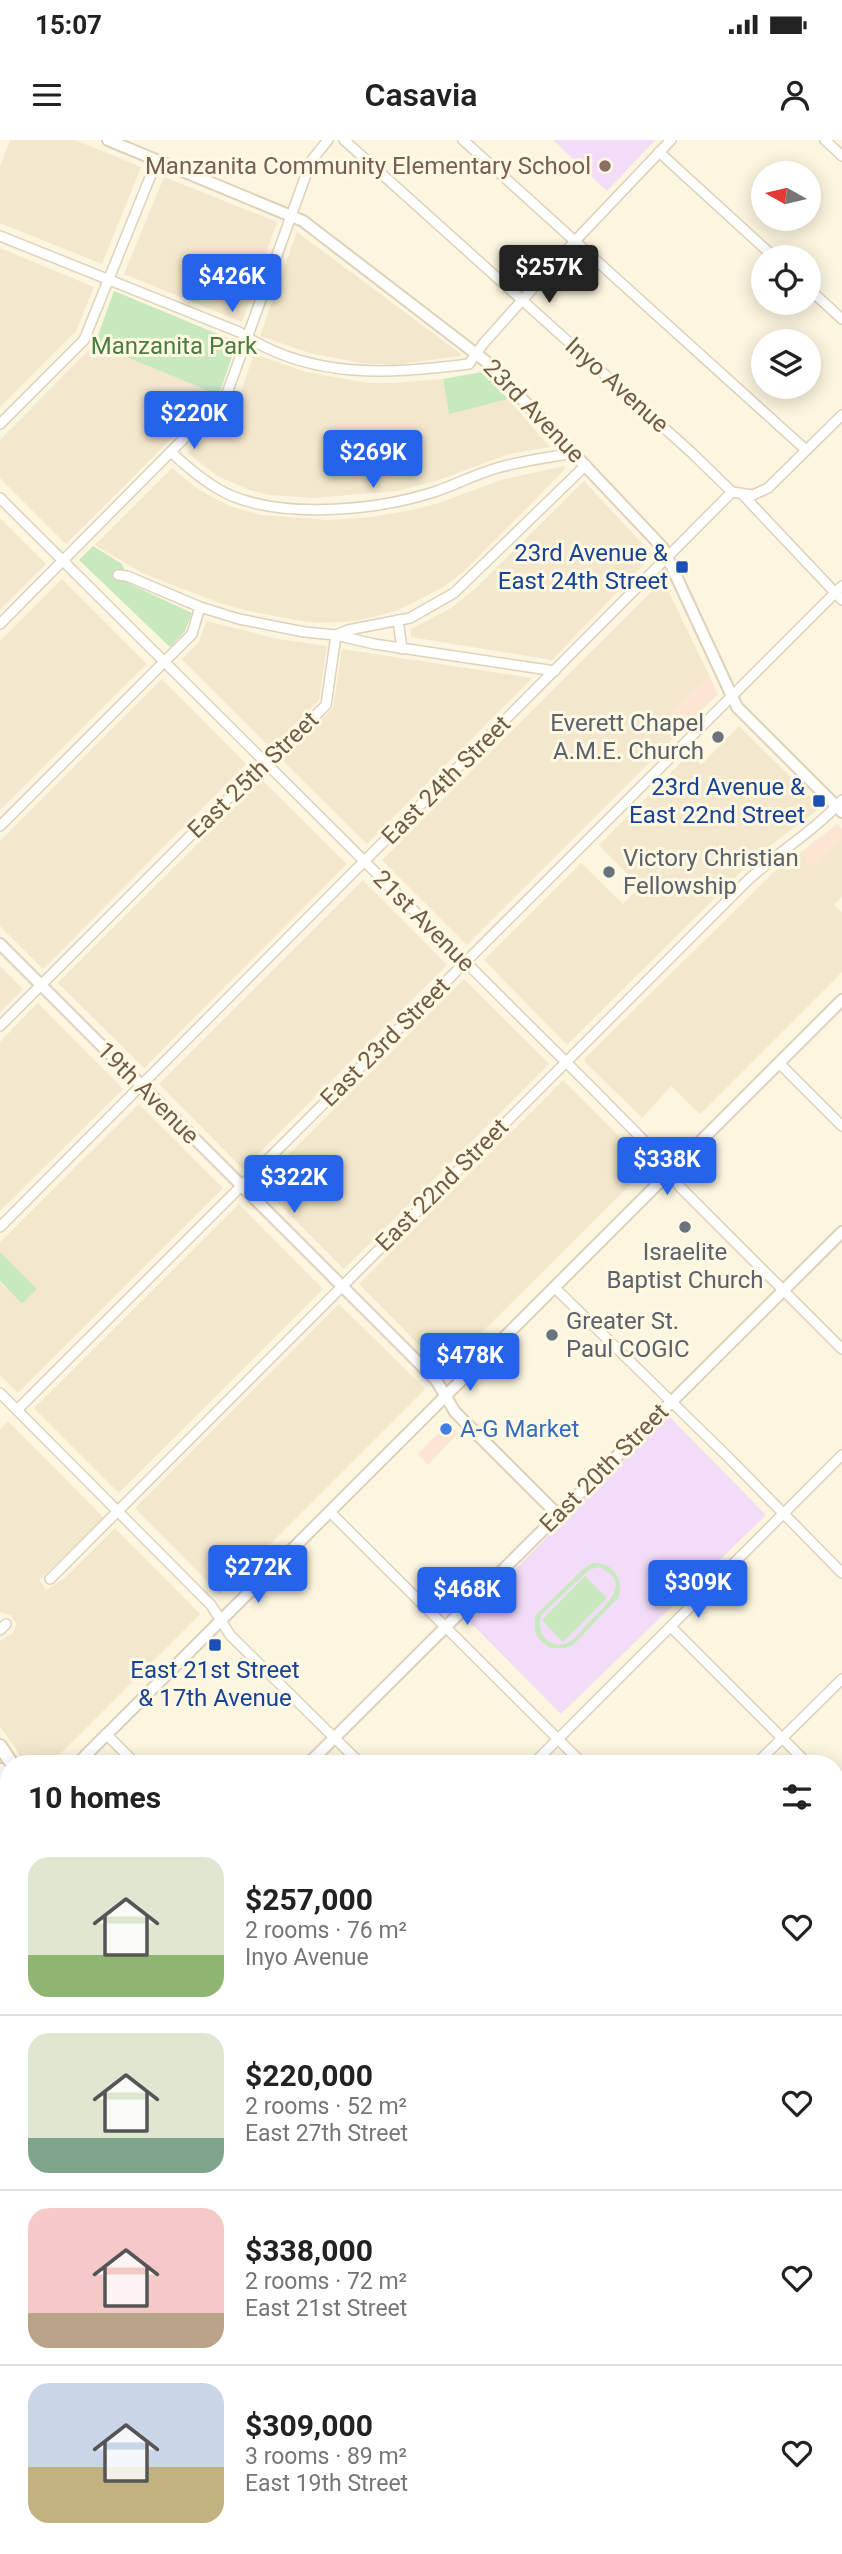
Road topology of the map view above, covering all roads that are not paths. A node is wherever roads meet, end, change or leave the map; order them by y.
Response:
1 (108, 140) edge
2 (328, 140) edge
3 (344, 140) edge
4 (463, 140) edge
5 (670, 140) edge
6 (825, 140) edge
7 (659, 152) junction
8 (842, 156) edge
9 (157, 160) junction
10 (292, 215) junction
11 (0, 236) edge
12 (575, 241) junction
13 (762, 245) edge
14 (110, 279) junction
15 (821, 300) edge
16 (522, 301) junction
17 (842, 319) edge
18 (248, 339) junction
19 (477, 354) junction
20 (841, 418) edge
21 (0, 424) edge
22 (806, 450) junction
23 (171, 452) junction
24 (575, 453) junction
25 (586, 465) junction
26 (737, 493) junction
27 (0, 498) edge
28 (668, 559) junction
29 (64, 561) junction
30 (118, 575) dead end
31 (840, 593) edge
32 (200, 607) junction
33 (398, 621) junction
34 (0, 624) edge
35 (336, 635) junction
36 (402, 649) junction
37 (164, 662) junction
38 (555, 671) junction
39 (732, 696) junction
40 (266, 764) junction
41 (840, 806) edge
42 (0, 826) edge
43 (365, 862) junction
44 (0, 944) edge
45 (465, 962) junction
46 (40, 985) junction
47 (842, 1000) edge
48 (0, 1026) edge
49 (566, 1062) junction
50 (779, 1063) junction
51 (141, 1086) junction
52 (842, 1126) edge
53 (670, 1172) junction
54 (242, 1186) junction
55 (0, 1227) edge
56 (842, 1232) edge
57 (342, 1285) junction
58 (554, 1287) junction
59 (783, 1291) junction
60 (842, 1349) edge
61 (0, 1393) edge
62 (446, 1395) junction
63 (671, 1402) junction
64 (17, 1410) junction
65 (842, 1455) edge
66 (117, 1511) junction
67 (330, 1512) junction
68 (557, 1514) junction
69 (783, 1514) junction
70 (842, 1573) edge
71 (50, 1579) dead end
72 (221, 1620) junction
73 (446, 1627) junction
74 (671, 1627) junction
75 (842, 1679) edge
76 (106, 1734) junction
77 (335, 1737) junction
78 (782, 1738) junction
79 (558, 1740) junction
80 (86, 1755) edge
81 (127, 1755) edge
82 (317, 1755) edge
83 (352, 1755) edge
84 (542, 1755) edge
85 (574, 1755) edge
86 (765, 1755) edge
87 (799, 1755) edge

1 - 9 street, 23rd Avenue
2 - 10 street
3 - 16 street, Inyo Avenue
4 - 12 street
5 - 7 street
6 - 8 street
7 - 12 street
7 - 13 street
9 - 10 street, 23rd Avenue
9 - 14 street
10 - 18 street
10 - 19 street, 23rd Avenue
11 - 14 street
12 - 16 street
12 - 22 street
14 - 18 street
14 - 21 street
15 - 17 street
16 - 19 street
16 - 26 street, Inyo Avenue
18 - 19 street
18 - 23 street
19 - 24 street, 23rd Avenue
20 - 22 street, East 24th Street
22 - 26 street, East 24th Street
23 - 24 street
23 - 29 street
24 - 25 street, 23rd Avenue
25 - 28 street, 23rd Avenue
25 - 33 street
26 - 28 street, East 24th Street
26 - 31 street, Inyo Avenue
27 - 29 street, 21st Avenue
28 - 38 street, East 24th Street
28 - 39 street, 23rd Avenue
29 - 34 street
29 - 37 street, 21st Avenue
30 - 32 street
31 - 39 street, East 23rd Street
32 - 35 street
32 - 37 street
33 - 35 street
33 - 36 street
35 - 36 street
35 - 40 street, East 25th Street
36 - 38 street
37 - 40 street, 21st Avenue
37 - 42 street
38 - 43 street, East 24th Street
39 - 41 street, 23rd Avenue
39 - 45 street, East 23rd Street
40 - 43 street, 21st Avenue
40 - 46 street, East 25th Street
41 - 49 street, East 22nd Street
43 - 45 street, 21st Avenue
43 - 51 street, East 24th Street
44 - 46 street, 19th Avenue
45 - 49 street, 21st Avenue
45 - 54 street, East 23rd Street
46 - 48 street, East 25th Street
46 - 51 street, 19th Avenue
47 - 50 street
49 - 53 street, 21st Avenue
49 - 57 street, East 22nd Street
50 - 52 street
50 - 53 street
51 - 54 street, 19th Avenue
51 - 55 street, East 24th Street
53 - 58 street
53 - 59 street, 21st Avenue
54 - 57 street, 19th Avenue
54 - 64 street, East 23rd Street
56 - 59 street, East 20th Street
57 - 62 street, 19th Avenue
57 - 66 street, East 22nd Street
58 - 62 street
58 - 63 street
59 - 60 street, 21st Avenue
59 - 63 street, East 20th Street
61 - 64 street
62 - 67 street
62 - 68 street, 19th Avenue
63 - 68 street, East 20th Street
63 - 69 street
64 - 66 street
65 - 69 street
66 - 71 street, East 22nd Street
66 - 72 street
67 - 72 street
67 - 73 street
68 - 73 street, East 20th Street
69 - 70 street
69 - 74 street
72 - 76 street
72 - 77 street
73 - 77 street, East 20th Street
73 - 79 street
74 - 78 street
74 - 79 street
75 - 78 street
76 - 80 street
76 - 81 street
77 - 82 street, East 20th Street
77 - 83 street
78 - 86 street
78 - 87 street
79 - 84 street
79 - 85 street

